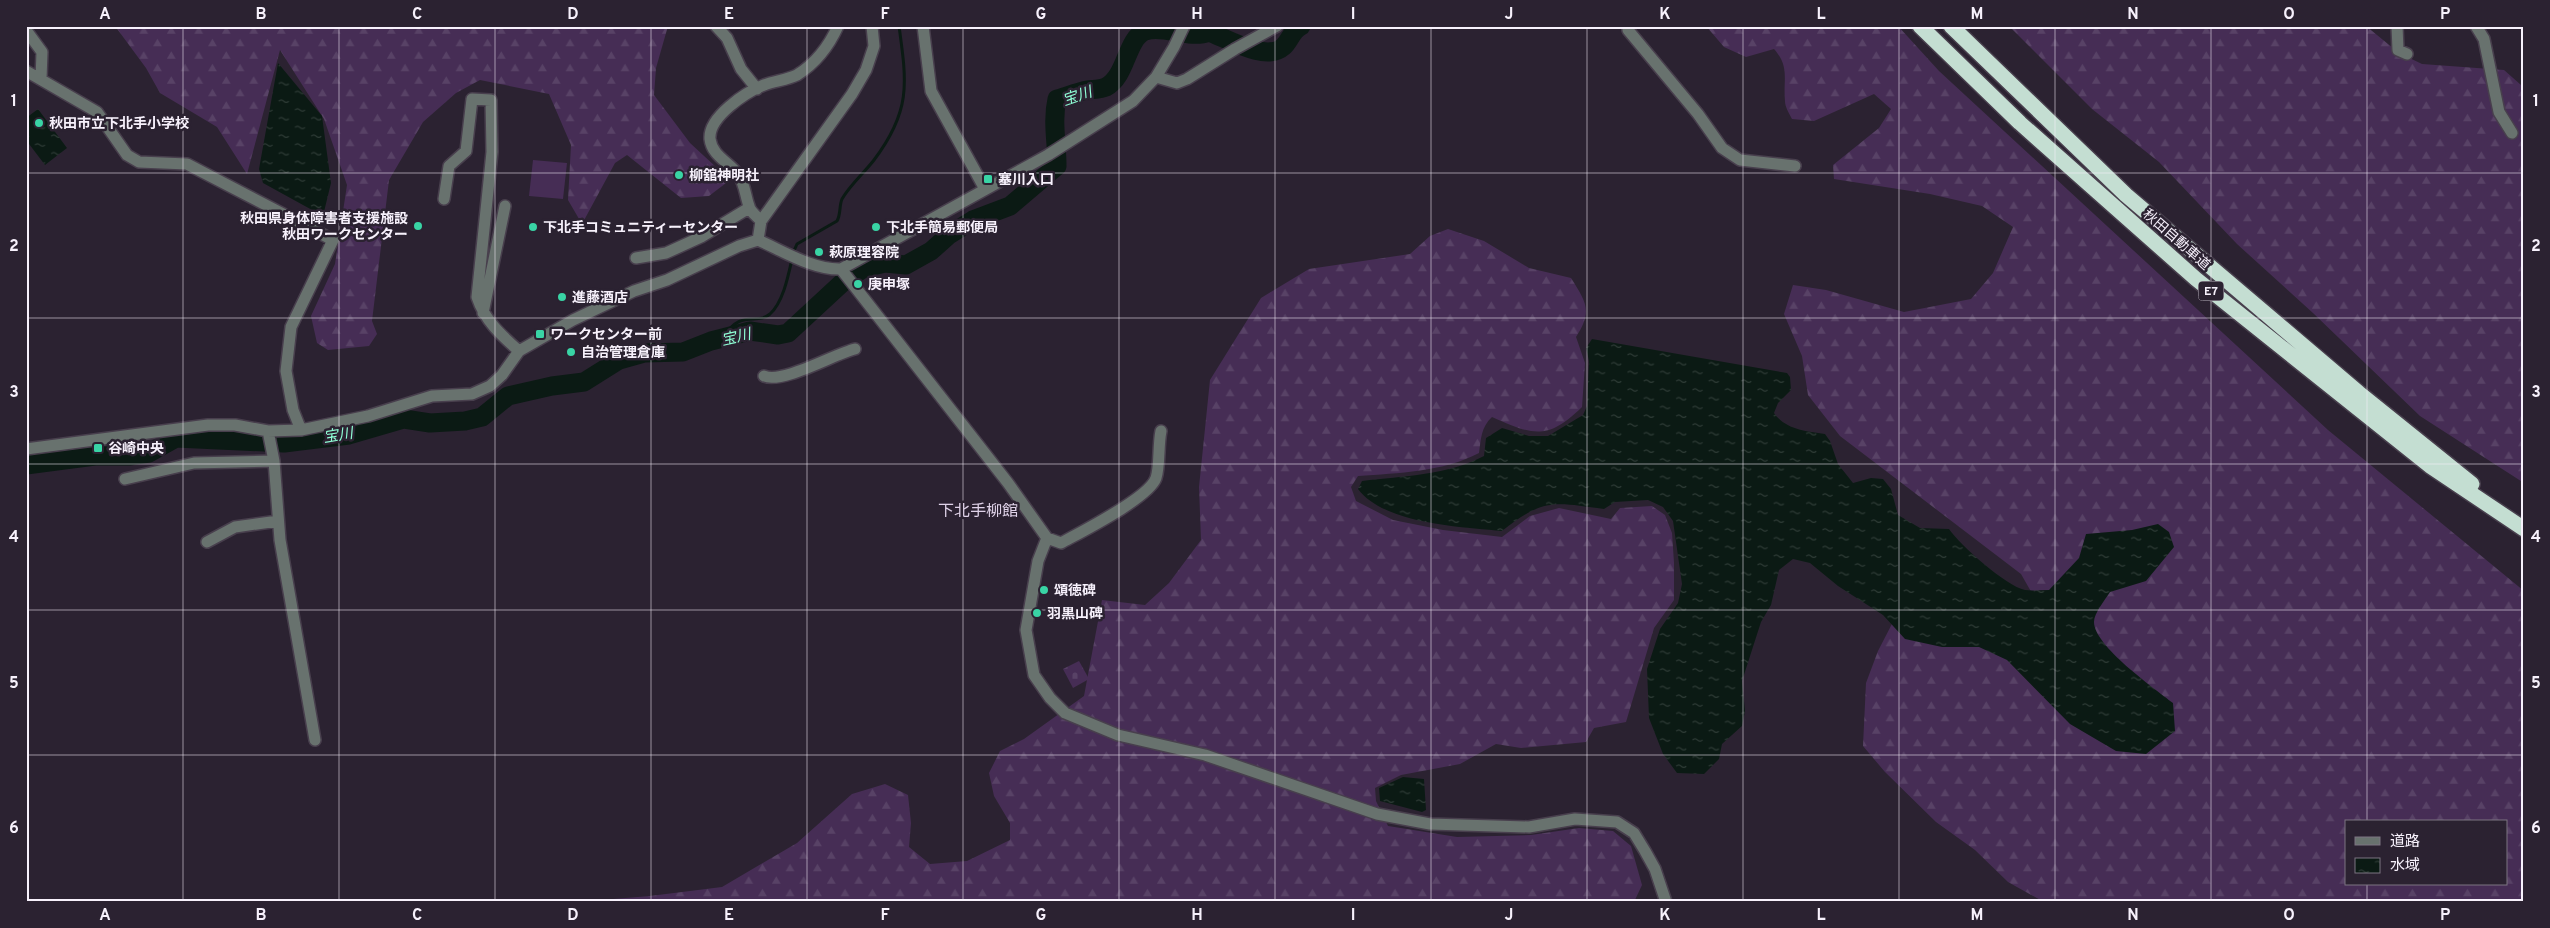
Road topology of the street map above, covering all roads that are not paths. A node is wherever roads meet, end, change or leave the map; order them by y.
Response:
1 (716, 26) edge
2 (838, 26) edge
3 (872, 26) edge
4 (923, 26) edge
5 (1184, 26) edge
6 (1278, 26) edge
7 (1628, 26) edge
8 (1920, 26) edge
9 (1951, 26) edge
10 (2397, 26) edge
11 (2476, 26) edge
12 (26, 30) edge
13 (2407, 54) dead end
14 (26, 71) edge
15 (1156, 77) junction
16 (41, 79) junction
17 (757, 89) junction
18 (2512, 133) dead end
19 (1796, 166) dead end
20 (985, 188) junction
21 (444, 200) dead end
22 (505, 206) dead end
23 (749, 208) junction
24 (761, 221) junction
25 (758, 240) junction
26 (636, 258) dead end
27 (846, 274) junction
28 (483, 314) junction
29 (856, 350) dead end
30 (519, 352) junction
31 (764, 376) dead end
32 (302, 430) junction
33 (1161, 431) dead end
34 (269, 434) junction
35 (26, 449) edge
36 (274, 457) junction
37 (125, 478) dead end
38 (278, 521) junction
39 (2524, 527) edge
40 (1047, 538) junction
41 (207, 542) dead end
42 (315, 740) dead end
43 (1666, 902) edge

1 - 17 street
2 - 17 street
3 - 24 street
4 - 20 street
5 - 15 street
6 - 15 street
7 - 19 street
8 - 39 highway, 秋田自動車道 / E7
9 - 39 highway, 秋田自動車道 / E7
10 - 13 street
11 - 18 street
12 - 16 street
14 - 16 street
15 - 20 street
16 - 32 street
17 - 23 street
20 - 27 street
21 - 28 street
22 - 28 street
23 - 24 street
23 - 26 street
24 - 25 street
25 - 27 street
25 - 30 street
27 - 40 street
28 - 30 street
29 - 31 street
30 - 32 street
32 - 34 street
33 - 40 street
34 - 35 street
34 - 36 street
36 - 37 street
36 - 38 street
38 - 41 street
38 - 42 street
40 - 43 street

